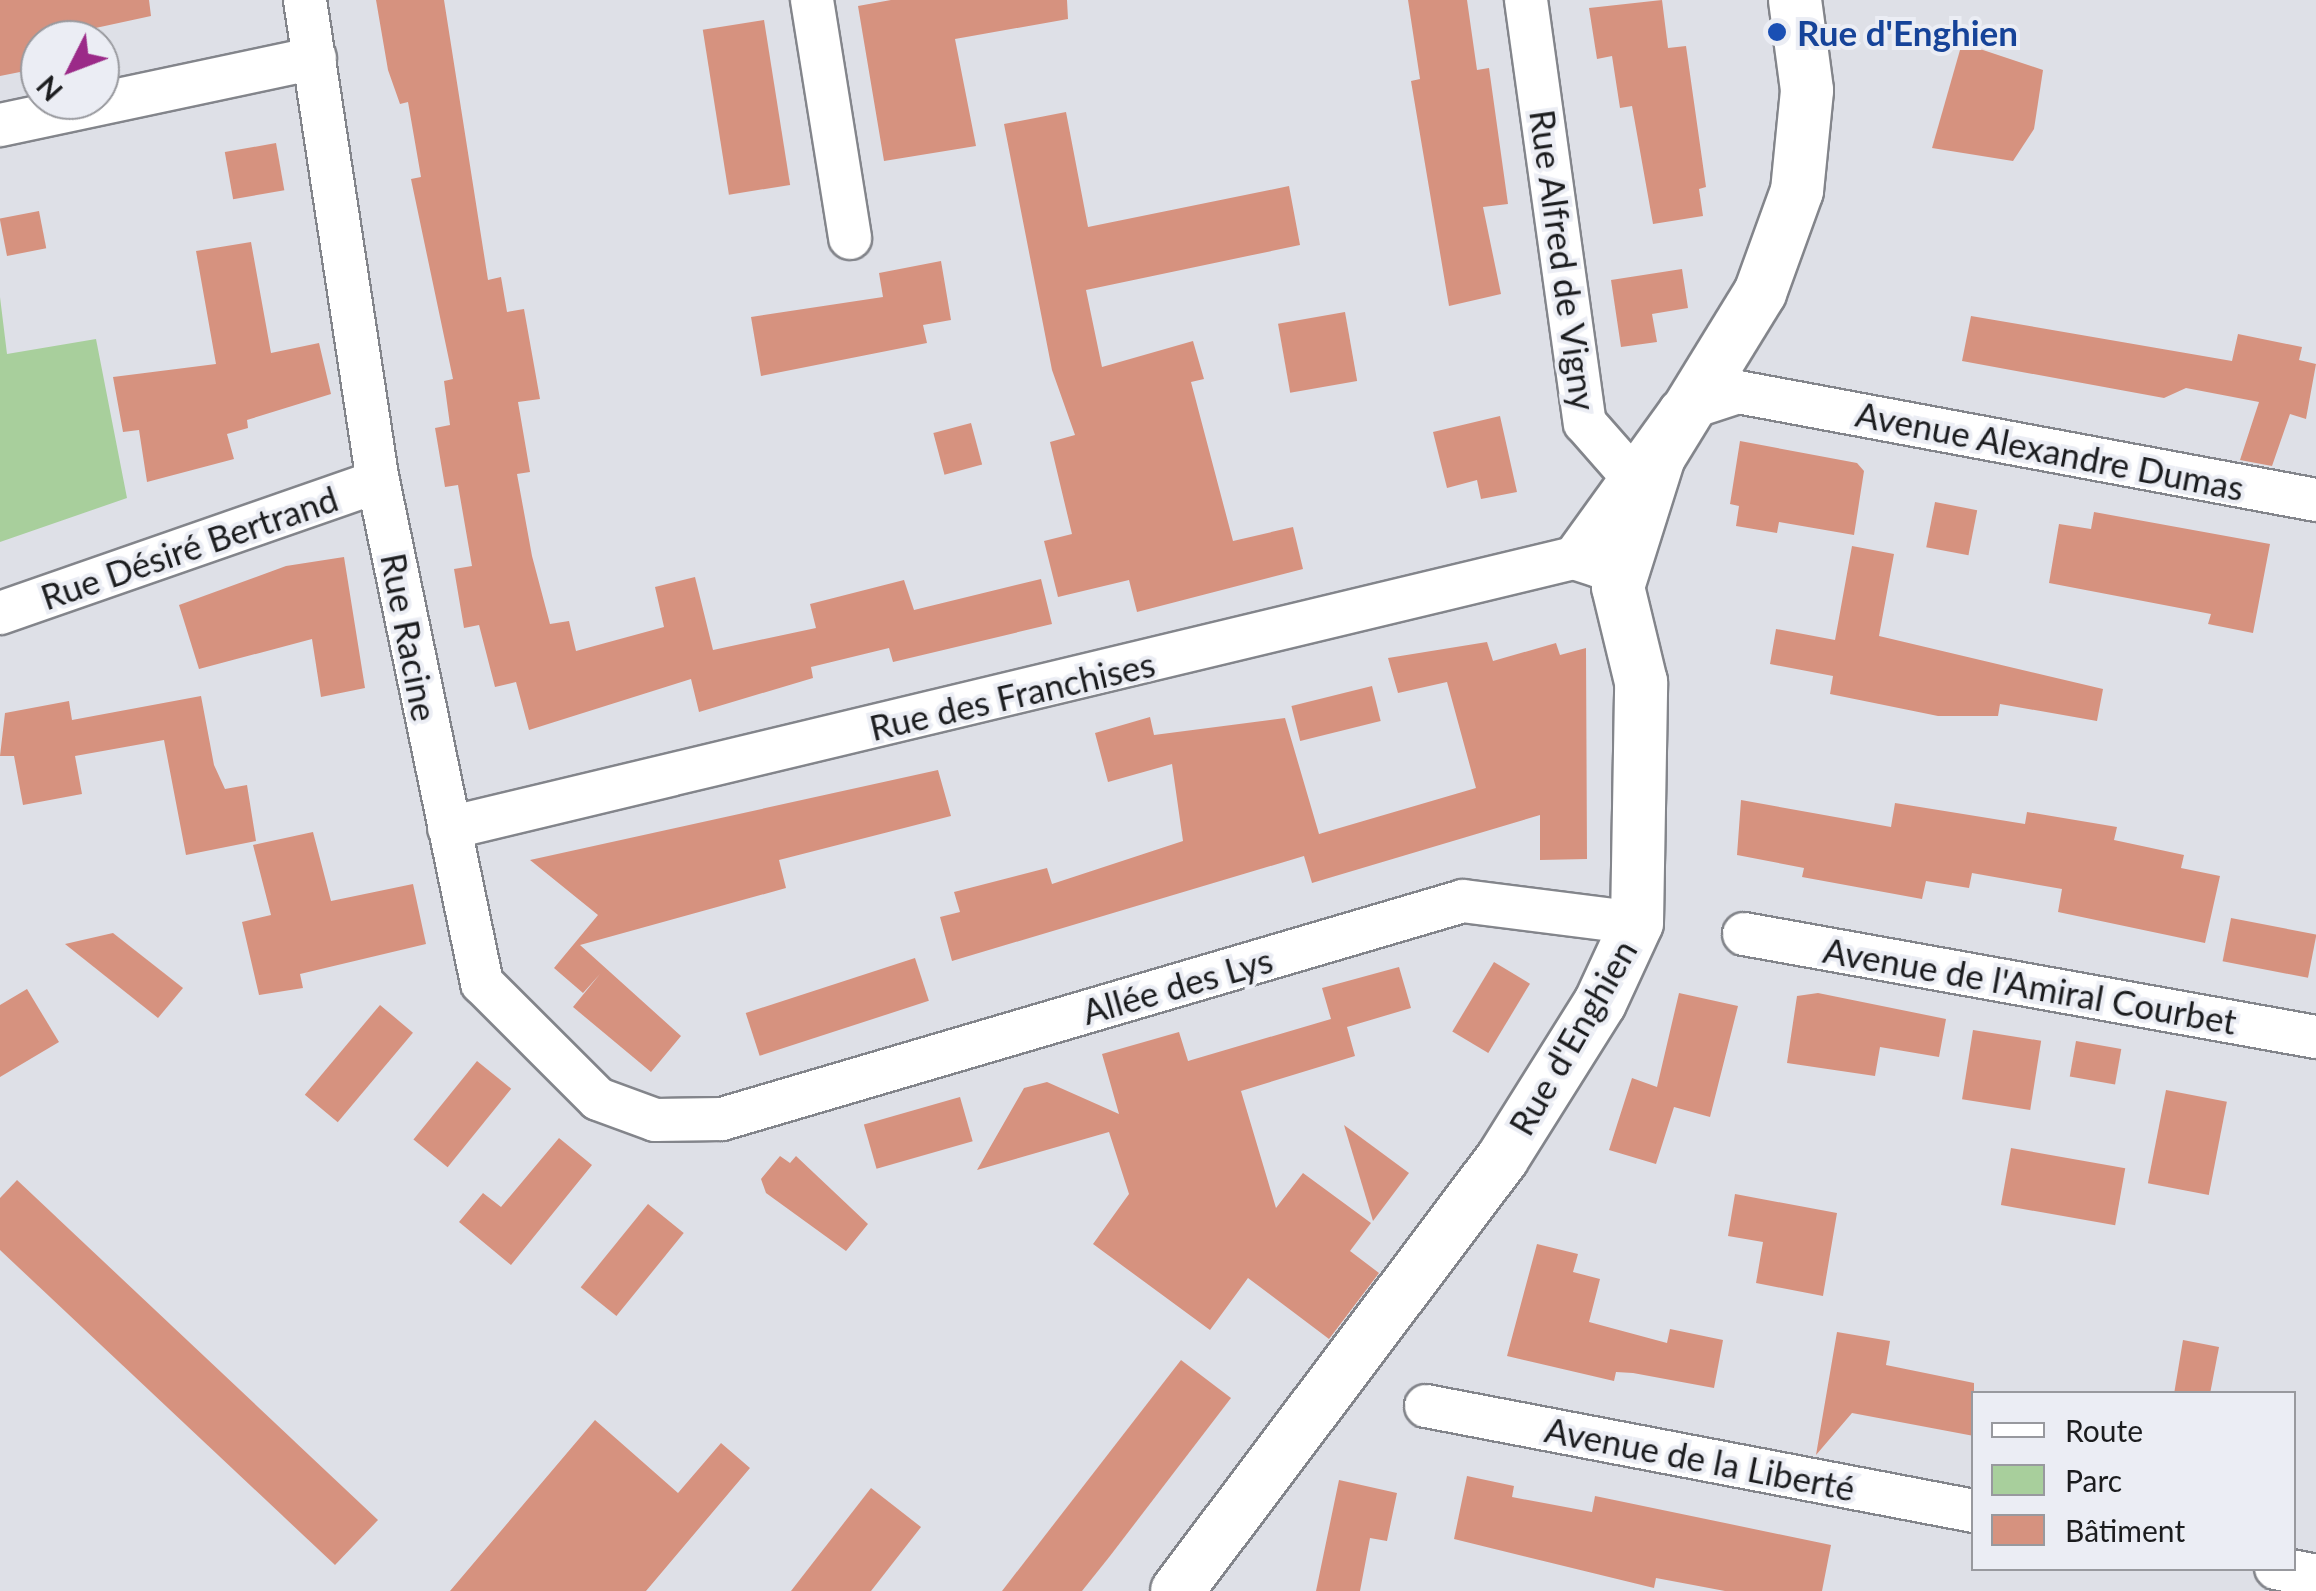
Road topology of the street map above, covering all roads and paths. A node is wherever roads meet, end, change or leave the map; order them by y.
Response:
1 (305, 0) edge
2 (812, 0) edge
3 (1526, 0) edge
4 (1795, 0) edge
5 (315, 58) junction
6 (0, 125) edge
7 (850, 238) dead end
8 (1760, 292) junction
9 (1783, 400) junction
10 (1680, 412) junction
11 (378, 480) junction
12 (1640, 487) junction
13 (2316, 500) edge
14 (1634, 550) junction
15 (1574, 558) junction
16 (0, 613) edge
17 (449, 828) junction
18 (1637, 923) junction
19 (1744, 934) dead end
20 (2316, 1037) edge
21 (722, 1119) joint
22 (1426, 1406) dead end
23 (1971, 1509) edge
24 (2291, 1571) edge
25 (2316, 1576) edge
26 (1178, 1591) edge

1 - 5 street, Rue Racine
2 - 7 street
3 - 12 street, Rue Alfred de Vigny
4 - 8 street, Rue d'Enghien
5 - 6 street
5 - 11 street, Rue Racine
8 - 9 street
8 - 10 street, Rue d'Enghien
9 - 10 street, Avenue Alexandre Dumas
9 - 13 street, Avenue Alexandre Dumas
10 - 12 street, Rue d'Enghien
11 - 16 street, Rue Désiré Bertrand
11 - 17 street, Rue Racine
12 - 14 street, Rue d'Enghien
12 - 15 street
14 - 15 street, Rue des Franchises
14 - 18 street, Rue d'Enghien
15 - 17 street, Rue des Franchises
17 - 21 street, Rue Racine
18 - 21 street, Allée des Lys
18 - 26 street, Rue d'Enghien
19 - 20 street, Avenue de l'Amiral Courbet
22 - 23 street, Avenue de la Liberté
24 - 25 street

